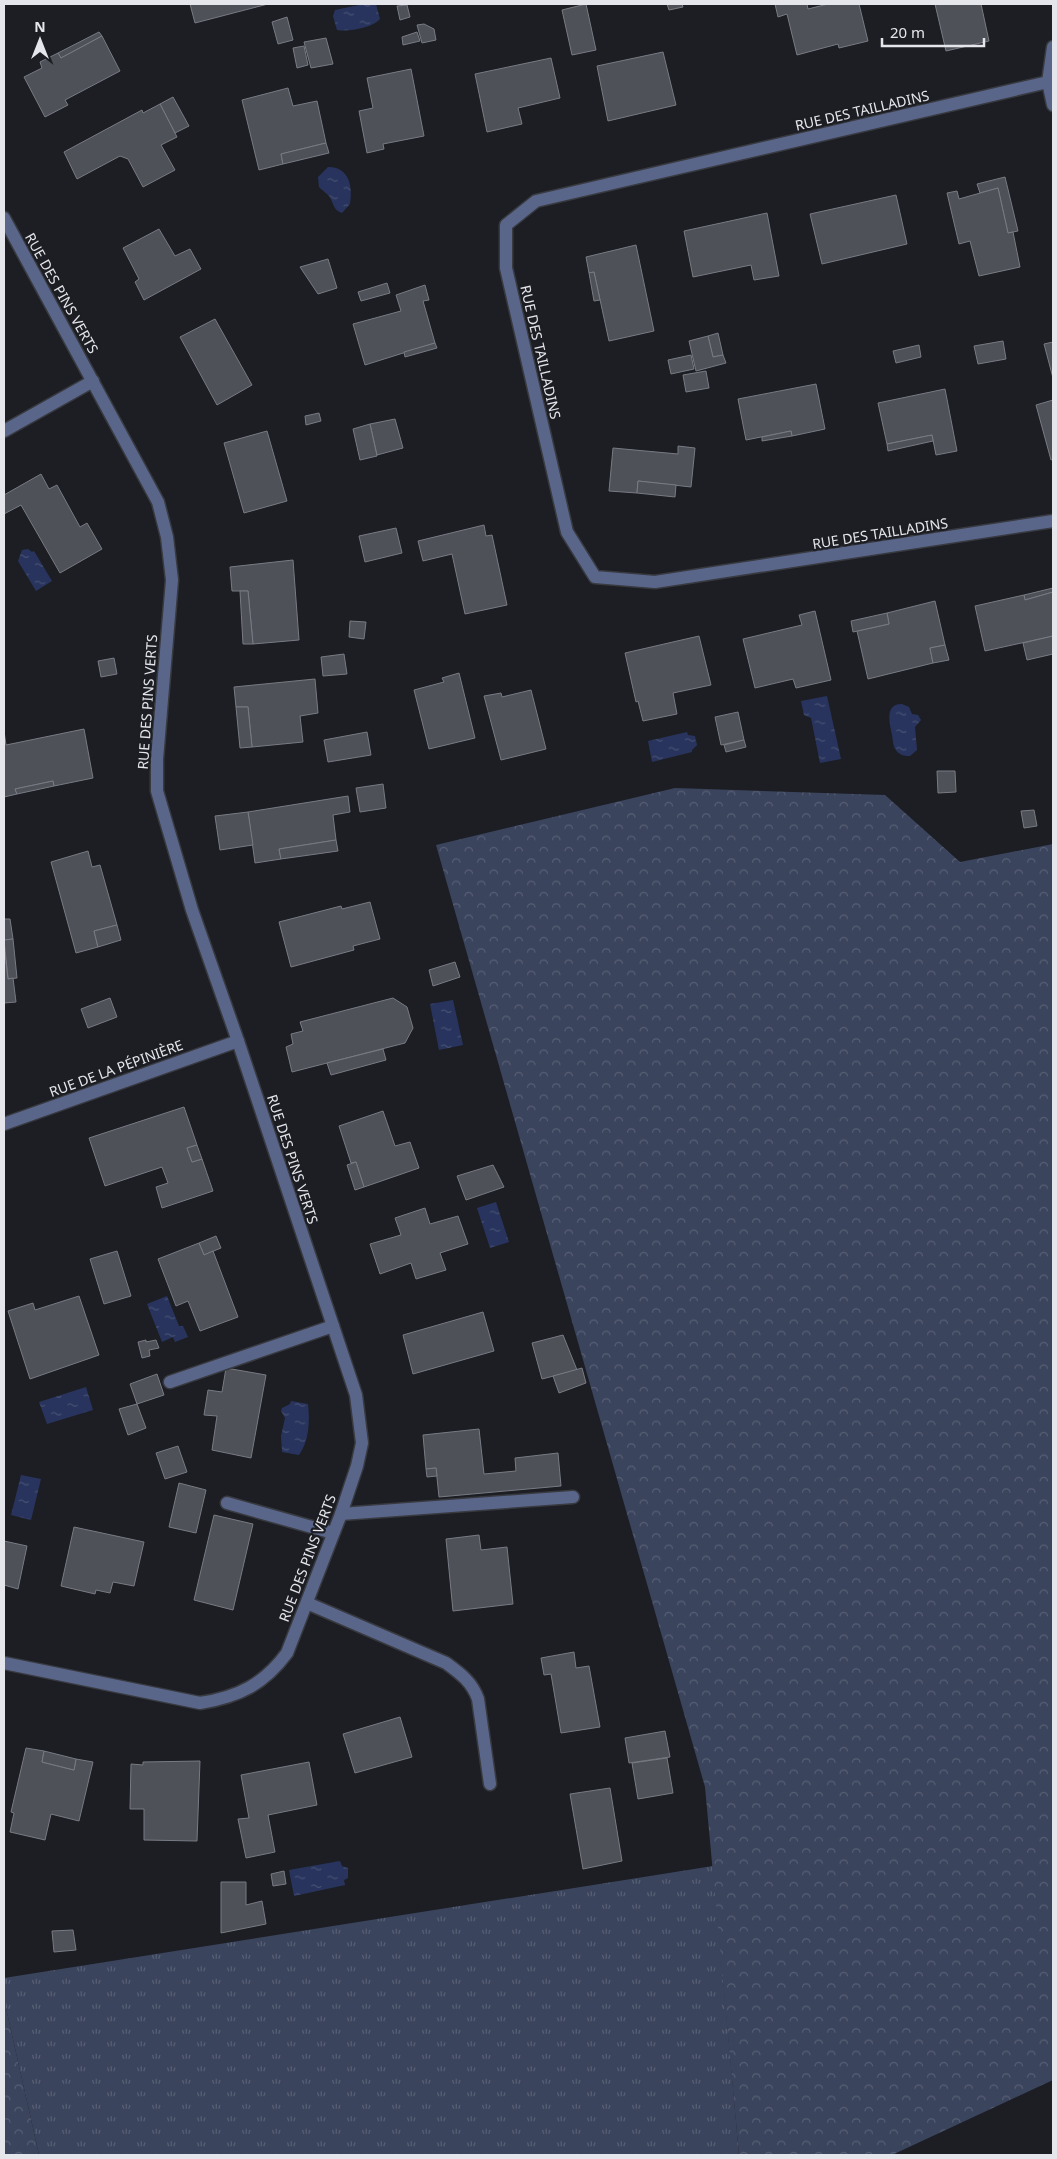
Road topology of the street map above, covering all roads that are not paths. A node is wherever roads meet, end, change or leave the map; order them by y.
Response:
1 (1053, 47) edge
2 (1048, 82) junction
3 (1053, 104) edge
4 (4, 218) edge
5 (93, 381) junction
6 (4, 431) edge
7 (1053, 522) edge
8 (238, 1041) junction
9 (4, 1124) edge
10 (333, 1326) junction
11 (170, 1382) dead end
12 (573, 1497) dead end
13 (227, 1503) dead end
14 (341, 1514) junction
15 (333, 1532) junction
16 (307, 1603) junction
17 (4, 1663) edge
18 (490, 1784) dead end

1 - 2 street
2 - 3 street
2 - 7 street, RUE DES TAILLADINS
4 - 5 street, RUE DES PINS VERTS
5 - 6 street
5 - 8 street, RUE DES PINS VERTS
8 - 9 street, RUE DE LA PÉPINIÈRE
8 - 10 street, RUE DES PINS VERTS
10 - 11 street
10 - 14 street, RUE DES PINS VERTS
12 - 14 street
13 - 15 street
14 - 15 street, RUE DES PINS VERTS
15 - 16 street, RUE DES PINS VERTS
16 - 17 street, RUE DES PINS VERTS
16 - 18 street

